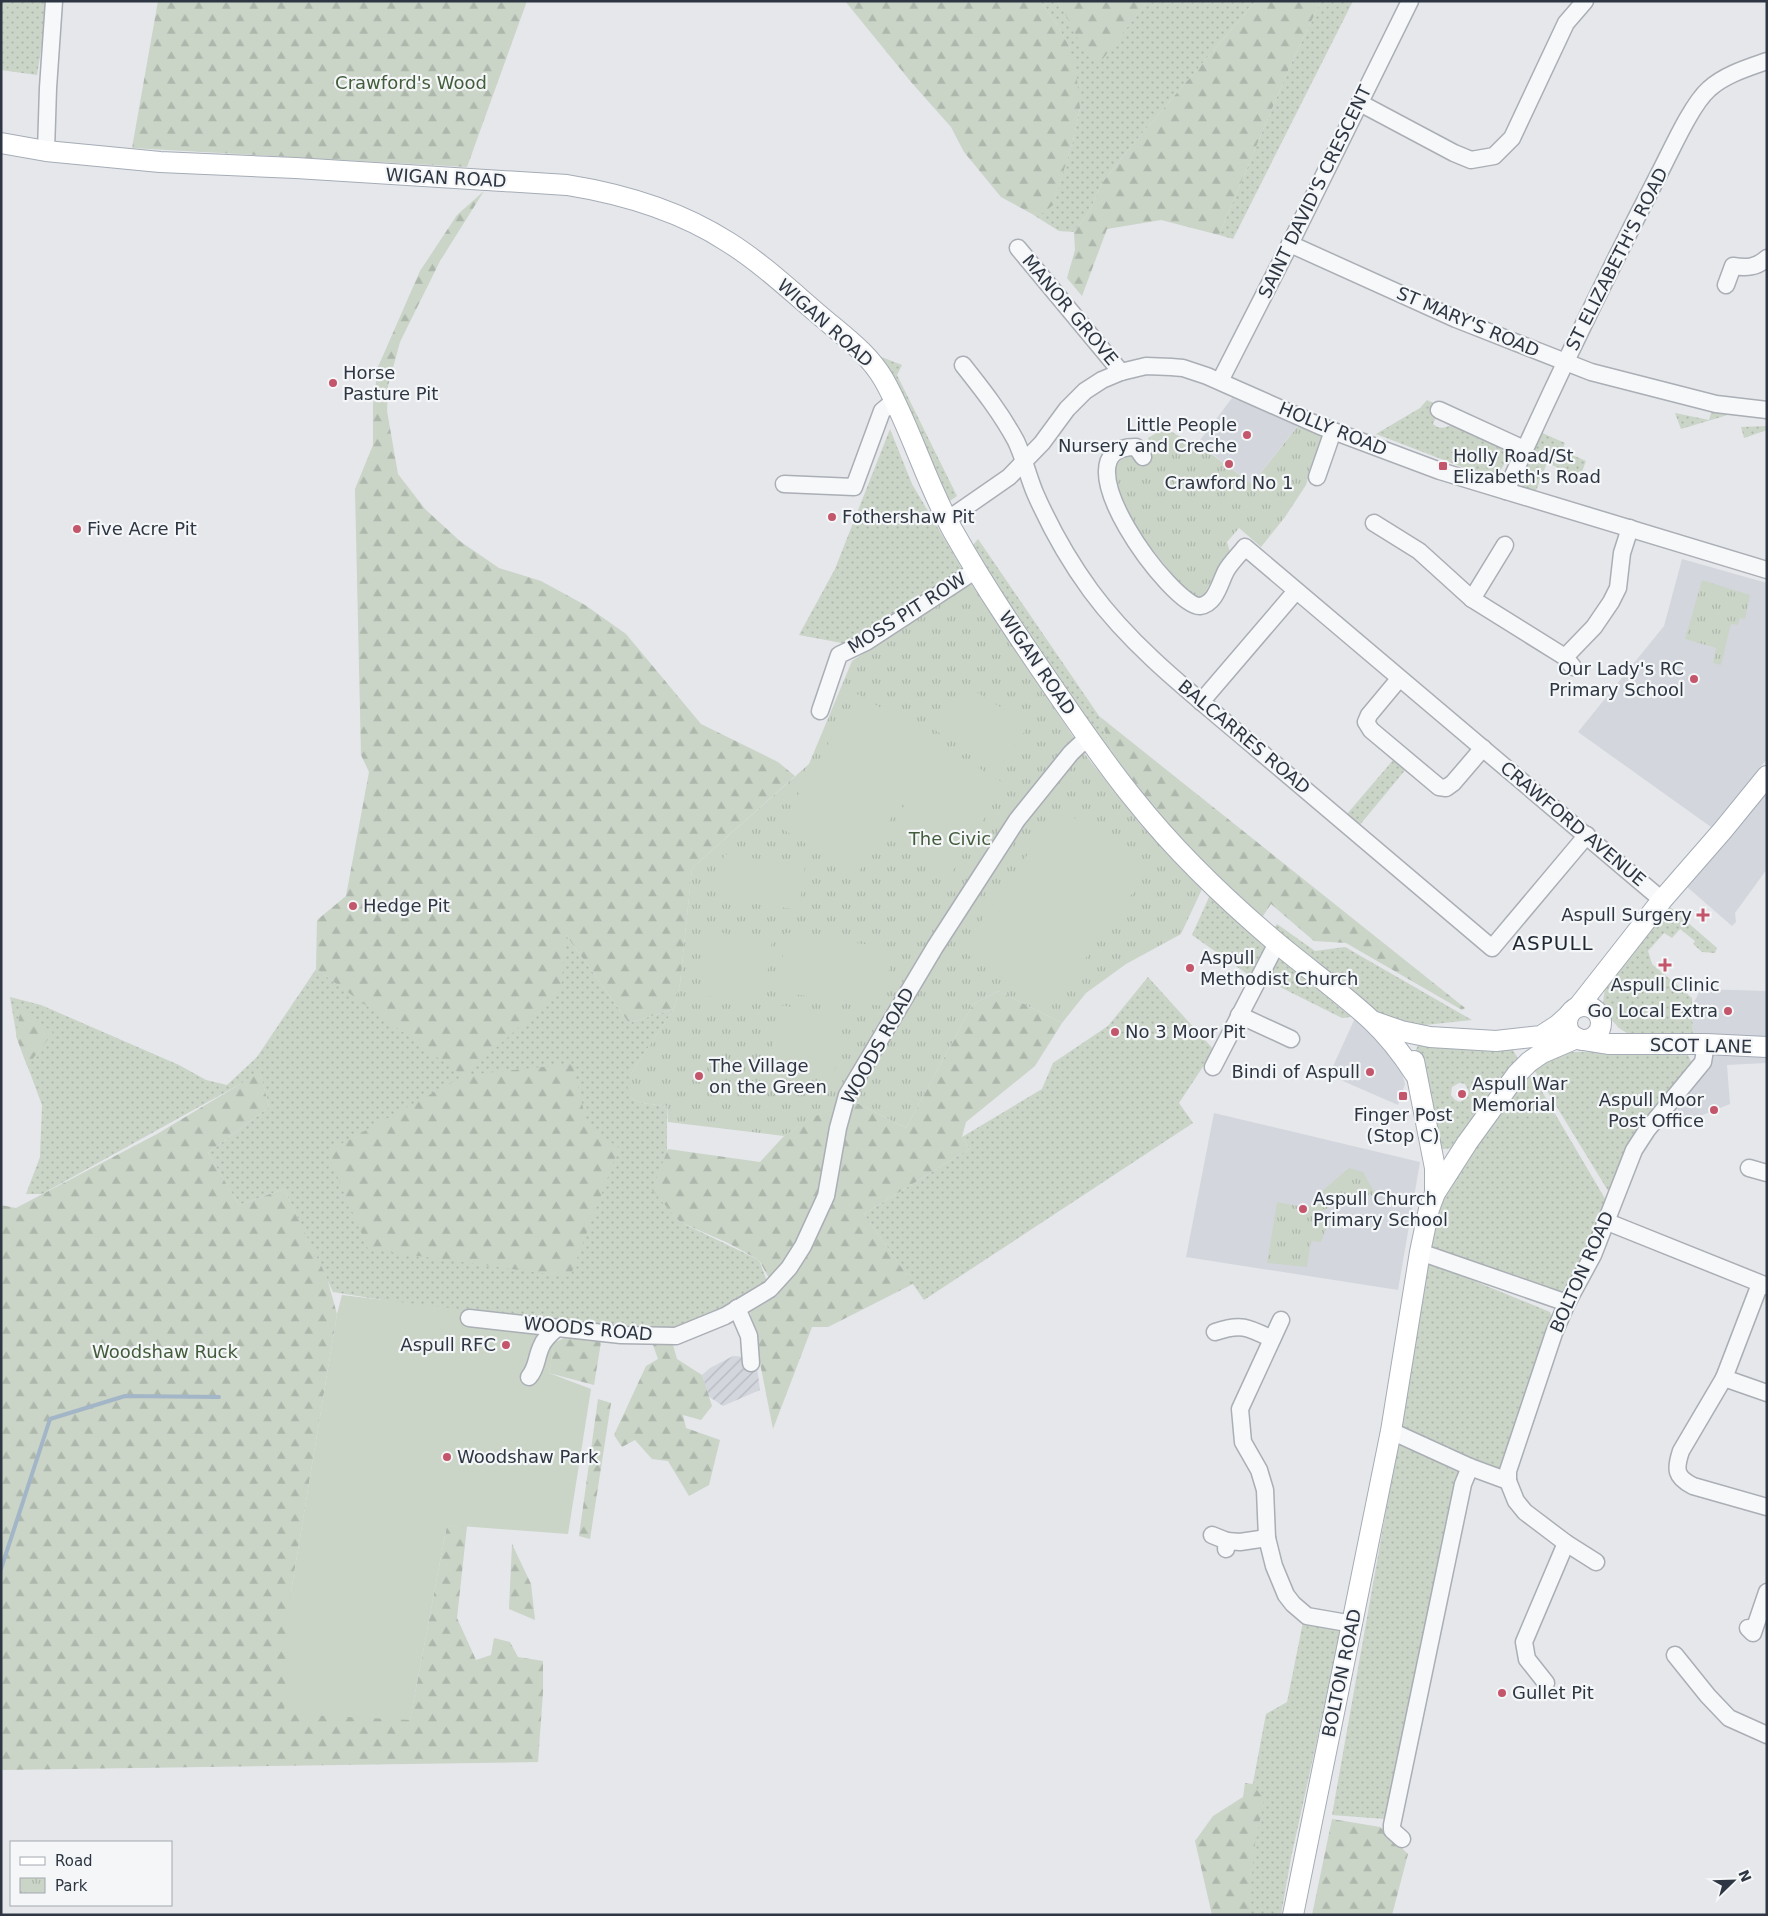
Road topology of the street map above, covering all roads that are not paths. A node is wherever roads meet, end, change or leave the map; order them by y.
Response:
1 (54, 1) edge
2 (1410, 1) edge
3 (1585, 1) edge
4 (1767, 61) edge
5 (1360, 103) junction
6 (1, 143) edge
7 (46, 150) junction
8 (1290, 244) junction
9 (1018, 248) dead end
10 (1767, 258) edge
11 (1726, 285) dead end
12 (1566, 362) junction
13 (963, 365) dead end
14 (1121, 372) junction
15 (1220, 381) junction
16 (894, 401) junction
17 (1439, 410) dead end
18 (1767, 410) edge
19 (1333, 431) junction
20 (1141, 449) dead end
21 (1524, 449) junction
22 (1025, 462) junction
23 (1317, 477) dead end
24 (784, 484) dead end
25 (1506, 491) junction
26 (947, 520) junction
27 (1374, 523) dead end
28 (1630, 528) junction
29 (1505, 545) dead end
30 (976, 570) junction
31 (1767, 570) edge
32 (1296, 591) junction
33 (1472, 599) junction
34 (1399, 679) junction
35 (1202, 702) junction
36 (820, 711) dead end
37 (1088, 737) junction
38 (1483, 748) junction
39 (1767, 776) edge
40 (1587, 836) junction
41 (1662, 900) junction
42 (1277, 943) junction
43 (1586, 1013) junction
44 (1239, 1015) junction
45 (1371, 1020) junction
46 (1430, 1037) junction
47 (1291, 1039) dead end
48 (1580, 1039) junction
49 (1496, 1041) junction
50 (1635, 1044) junction
51 (1706, 1044) junction
52 (1767, 1047) edge
53 (1213, 1067) dead end
54 (1415, 1074) junction
55 (1517, 1074) junction
56 (1430, 1140) junction
57 (1467, 1143) junction
58 (1749, 1168) dead end
59 (1767, 1173) edge
60 (1435, 1193) junction
61 (1605, 1221) junction
62 (1420, 1252) junction
63 (1763, 1285) edge
64 (1567, 1303) junction
65 (737, 1308) junction
66 (469, 1318) dead end
67 (1281, 1320) dead end
68 (557, 1328) junction
69 (1212, 1333) dead end
70 (1272, 1339) junction
71 (751, 1363) dead end
72 (529, 1377) dead end
73 (1724, 1378) junction
74 (1767, 1393) edge
75 (1391, 1432) junction
76 (1470, 1468) junction
77 (1508, 1481) junction
78 (1767, 1507) edge
79 (1212, 1534) dead end
80 (1266, 1538) junction
81 (1566, 1543) junction
82 (1596, 1562) dead end
83 (1767, 1592) edge
84 (1352, 1624) junction
85 (1748, 1628) dead end
86 (1675, 1655) dead end
87 (1546, 1683) dead end
88 (1767, 1735) edge
89 (1402, 1839) dead end
90 (1293, 1915) edge

1 - 7 street
2 - 5 street, SAINT DAVID'S CRESCENT
3 - 5 street
4 - 12 street, ST ELIZABETH'S ROAD
5 - 8 street, SAINT DAVID'S CRESCENT
6 - 7 main road, WIGAN ROAD
7 - 16 main road, WIGAN ROAD
8 - 12 street, ST MARY'S ROAD
8 - 15 street, SAINT DAVID'S CRESCENT
9 - 14 street, MANOR GROVE
10 - 11 street
12 - 18 street, ST MARY'S ROAD
12 - 21 street, ST ELIZABETH'S ROAD
13 - 22 street, BALCARRES ROAD
14 - 15 street, HOLLY ROAD
14 - 22 street, HOLLY ROAD
15 - 19 street, HOLLY ROAD
16 - 24 street
16 - 26 main road, WIGAN ROAD
17 - 21 street
19 - 23 street
19 - 25 street, HOLLY ROAD
20 - 32 street, CRAWFORD AVENUE
21 - 25 street, ST ELIZABETH'S ROAD
22 - 26 street, HOLLY ROAD
22 - 35 street, BALCARRES ROAD
25 - 28 street, HOLLY ROAD
26 - 30 main road, WIGAN ROAD
27 - 33 street
28 - 31 street, HOLLY ROAD
28 - 33 street
29 - 33 street
30 - 36 street, MOSS PIT ROW
30 - 37 main road, WIGAN ROAD
32 - 34 street, CRAWFORD AVENUE
32 - 35 street
34 - 38 street, CRAWFORD AVENUE
34 - 38 street
35 - 40 street, BALCARRES ROAD
37 - 42 main road, WIGAN ROAD
37 - 65 street, WOODS ROAD
38 - 40 street, CRAWFORD AVENUE
39 - 41 main road
40 - 41 street, CRAWFORD AVENUE
41 - 43 main road
42 - 44 street
42 - 45 main road, WIGAN ROAD
43 - 48 main road
43 - 48 main road, BOLTON ROAD
43 - 49 main road, WIGAN ROAD
43 - 50 main road, SCOT LANE
44 - 47 street
44 - 53 street
45 - 46 main road, WIGAN ROAD
45 - 54 main road, WIGAN ROAD
46 - 49 main road, WIGAN ROAD
46 - 54 main road
48 - 50 main road, SCOT LANE
48 - 55 main road, BOLTON ROAD
49 - 55 main road
50 - 51 main road, SCOT LANE
51 - 52 main road, SCOT LANE
51 - 61 street, BOLTON ROAD
54 - 56 main road, BOLTON ROAD
55 - 57 main road, BOLTON ROAD
56 - 57 main road
56 - 60 main road, BOLTON ROAD
57 - 60 main road, BOLTON ROAD
58 - 59 street
60 - 62 main road, BOLTON ROAD
61 - 63 street
61 - 64 street, BOLTON ROAD
62 - 64 street
62 - 75 main road, BOLTON ROAD
63 - 73 street
64 - 77 street, BOLTON ROAD
65 - 68 street, WOODS ROAD
65 - 71 street
66 - 68 street, WOODS ROAD
67 - 70 street
68 - 72 street
69 - 70 street
70 - 80 street
73 - 74 street
73 - 78 street
75 - 76 street
75 - 84 main road, BOLTON ROAD
76 - 77 street
76 - 89 street
77 - 81 street
79 - 80 street
80 - 84 street
81 - 82 street
81 - 87 street
83 - 85 street
84 - 90 main road, BOLTON ROAD
86 - 88 street

